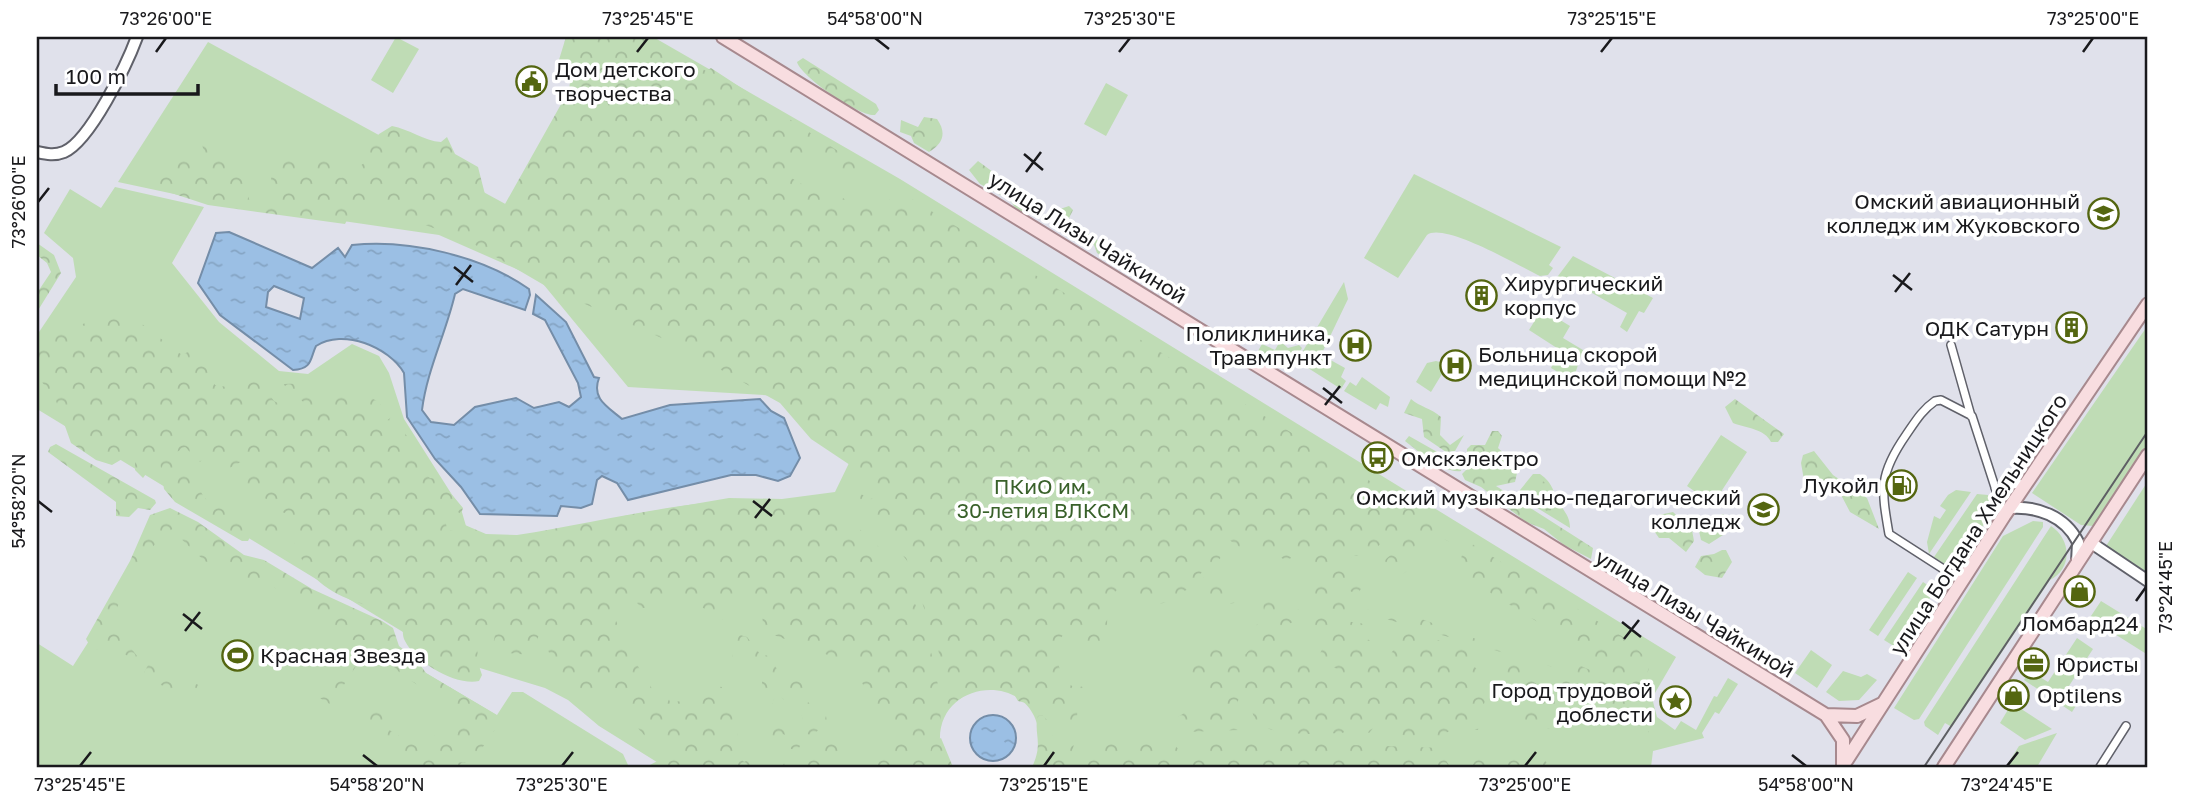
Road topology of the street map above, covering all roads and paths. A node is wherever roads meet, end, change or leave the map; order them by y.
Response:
1 (137, 37) edge
2 (723, 37) edge
3 (37, 152) edge
4 (2148, 304) edge
5 (1951, 345) dead end
6 (1972, 416) junction
7 (2148, 455) edge
8 (2026, 483) junction
9 (1995, 488) junction
10 (2007, 512) junction
11 (2090, 542) junction
12 (2077, 562) junction
13 (1962, 581) junction
14 (2148, 581) edge
15 (1883, 703) junction
16 (1826, 715) junction
17 (2126, 726) dead end
18 (1842, 766) edge
19 (1944, 767) edge
20 (2100, 767) edge

1 - 3 main road
2 - 16 main road, улица Лизы Чайкиной
4 - 8 main road, улица Богдана Хмельницкого
5 - 6 street
6 - 9 street
6 - 13 street
7 - 11 main road
8 - 9 street
8 - 10 main road, улица Богдана Хмельницкого
9 - 10 street
10 - 12 main road
10 - 13 main road, улица Богдана Хмельницкого
11 - 12 main road
11 - 14 main road
12 - 19 main road
13 - 15 main road, улица Богдана Хмельницкого
15 - 16 main road
15 - 18 main road, улица Богдана Хмельницкого
16 - 18 main road
17 - 20 street

